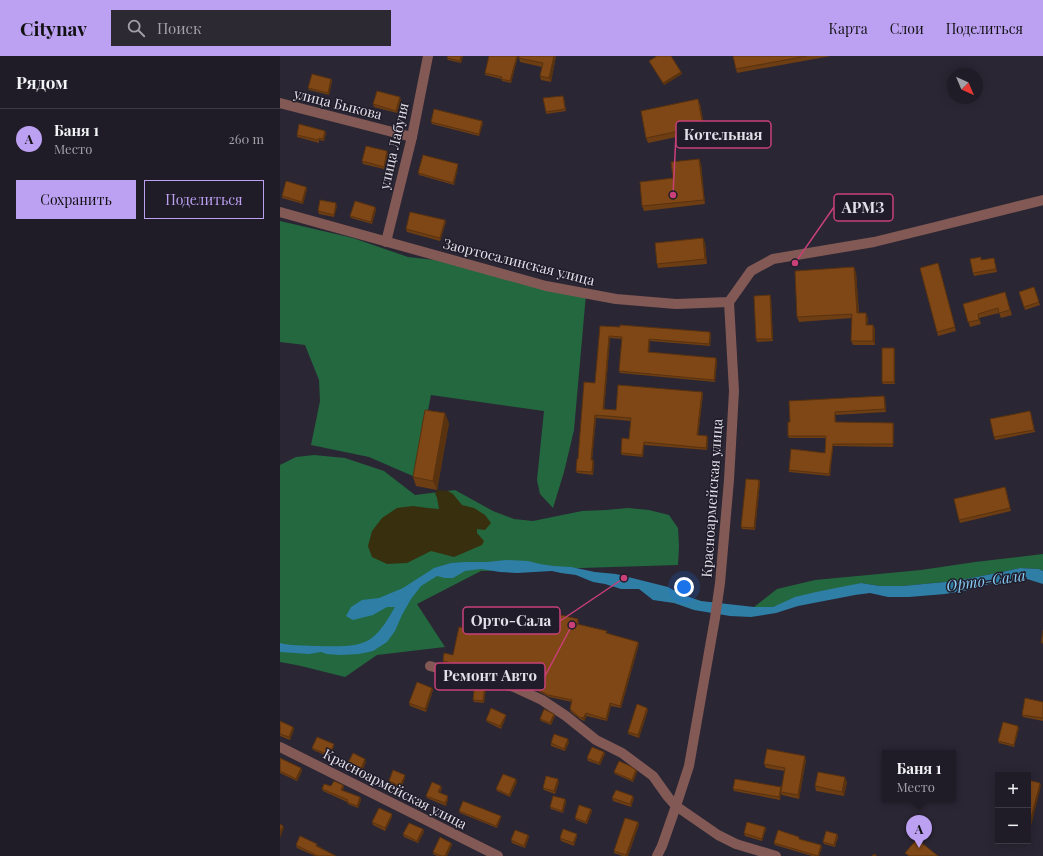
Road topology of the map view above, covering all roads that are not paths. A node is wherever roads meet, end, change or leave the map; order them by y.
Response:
1 (428, 56) edge
2 (280, 104) edge
3 (412, 137) junction
4 (1043, 200) edge
5 (280, 212) edge
6 (386, 242) junction
7 (729, 302) junction
8 (430, 666) dead end
9 (280, 747) edge
10 (676, 806) junction
11 (498, 856) edge
12 (657, 856) edge
13 (776, 856) edge

1 - 3 street, улица Лабуня
2 - 3 street, улица Быкова
3 - 6 street, улица Лабуня
4 - 7 street
5 - 6 street, Заортосалинская улица
6 - 7 street, Заортосалинская улица
7 - 10 street, Красноармейская улица
8 - 10 street
9 - 11 street, Красноармейская улица
10 - 12 street, Красноармейская улица
10 - 13 street

